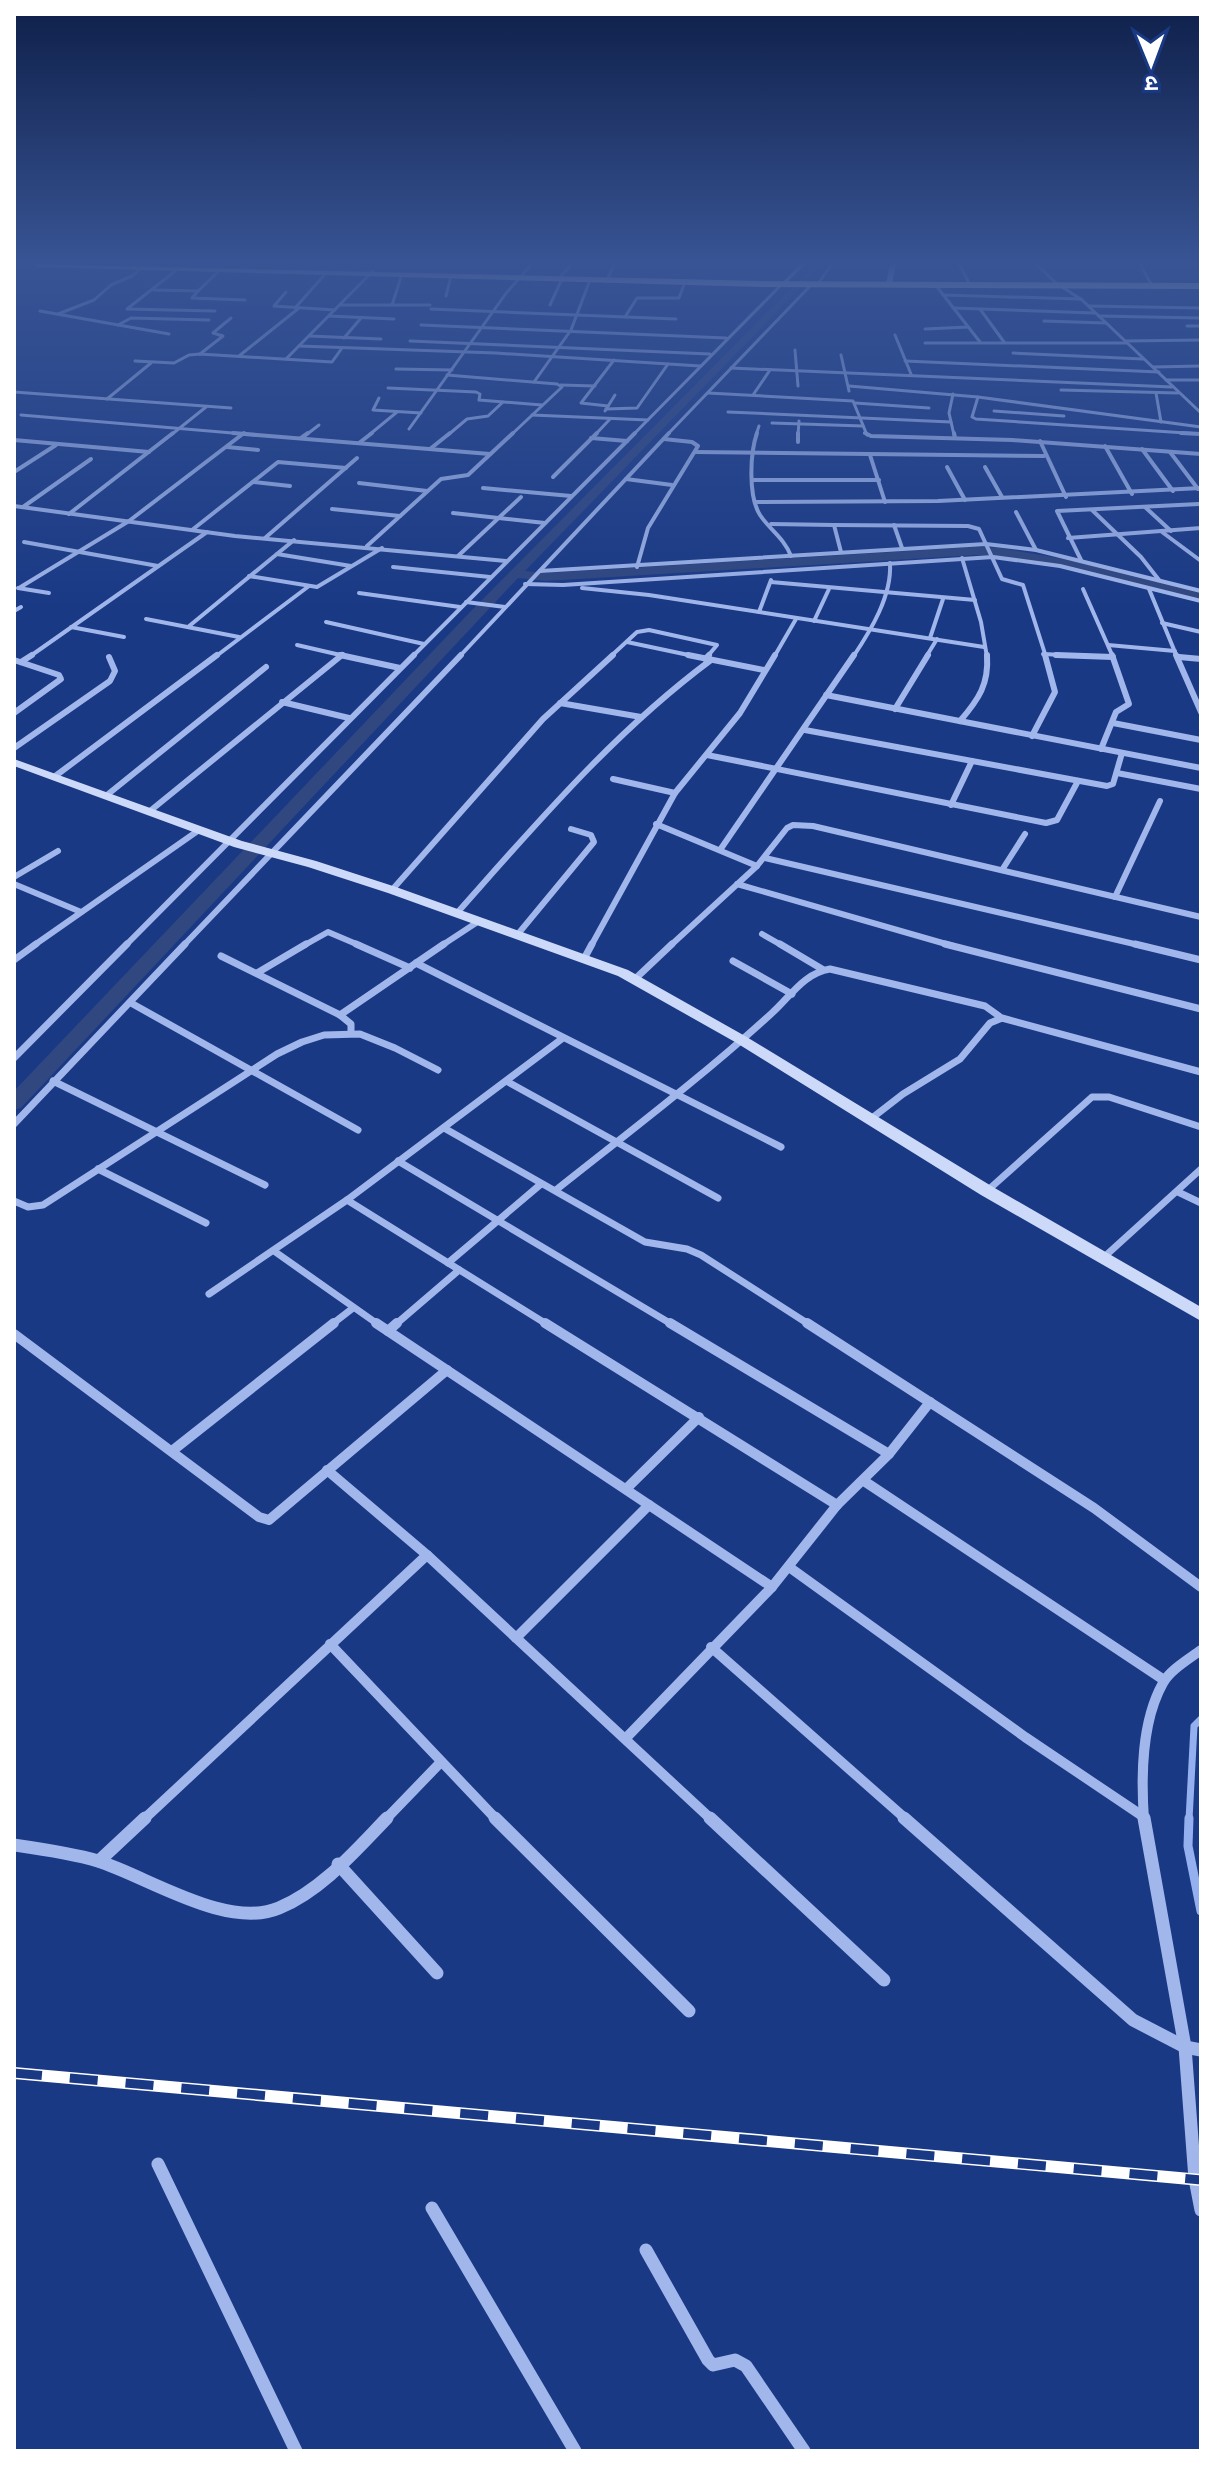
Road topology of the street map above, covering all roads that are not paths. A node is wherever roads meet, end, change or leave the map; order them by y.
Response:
1 (131, 379) edge
2 (444, 379) edge
3 (497, 379) edge
4 (536, 379) edge
5 (600, 379) edge
6 (657, 379) edge
7 (687, 379) edge
8 (721, 379) edge
9 (764, 379) edge
10 (796, 379) edge
11 (847, 379) edge
12 (1007, 379) edge
13 (1166, 380) joint
14 (1201, 380) edge
15 (534, 382) junction
16 (561, 385) junction
17 (595, 386) junction
18 (798, 386) dead end
19 (849, 386) junction
20 (1172, 387) junction
21 (388, 388) dead end
22 (437, 390) junction
23 (1061, 390) dead end
24 (916, 391) junction
25 (14, 392) edge
26 (708, 393) junction
27 (1156, 393) junction
28 (1179, 393) junction
29 (953, 394) junction
30 (615, 395) dead end
31 (753, 395) junction
32 (978, 397) junction
33 (379, 398) dead end
34 (107, 399) junction
35 (848, 400) junction
36 (503, 402) junction
37 (855, 403) junction
38 (542, 405) junction
39 (206, 406) junction
40 (908, 407) junction
41 (231, 408) dead end
42 (607, 408) junction
43 (929, 408) dead end
44 (1064, 409) junction
45 (994, 411) dead end
46 (397, 412) junction
47 (728, 412) dead end
48 (421, 413) junction
49 (1201, 413) edge
50 (21, 415) dead end
51 (532, 415) junction
52 (799, 416) junction
53 (1064, 416) junction
54 (600, 418) junction
55 (610, 419) junction
56 (860, 419) junction
57 (648, 420) junction
58 (951, 422) junction
59 (1161, 422) junction
60 (772, 423) dead end
61 (799, 424) junction
62 (319, 425) dead end
63 (1061, 425) junction
64 (759, 426) dead end
65 (863, 426) junction
66 (1201, 427) edge
67 (180, 428) junction
68 (409, 429) dead end
69 (244, 433) junction
70 (1201, 434) edge
71 (301, 438) junction
72 (591, 438) junction
73 (955, 438) junction
74 (664, 439) junction
75 (14, 440) edge
76 (627, 441) junction
77 (1040, 441) junction
78 (798, 442) dead end
79 (359, 443) junction
80 (56, 445) junction
81 (1105, 446) junction
82 (227, 447) junction
83 (430, 449) junction
84 (1142, 449) junction
85 (258, 450) dead end
86 (150, 452) junction
87 (695, 452) junction
88 (1170, 452) junction
89 (490, 454) junction
90 (750, 454) junction
91 (1200, 454) edge
92 (870, 455) junction
93 (1044, 456) junction
94 (357, 458) dead end
95 (91, 459) dead end
96 (947, 467) dead end
97 (985, 467) dead end
98 (346, 468) junction
99 (14, 472) edge
100 (553, 477) dead end
101 (626, 479) junction
102 (753, 480) junction
103 (879, 480) junction
104 (253, 482) junction
105 (359, 483) dead end
106 (672, 485) junction
107 (290, 486) dead end
108 (483, 488) dead end
109 (1199, 489) edge
110 (427, 491) junction
111 (1176, 491) junction
112 (1132, 494) junction
113 (571, 496) junction
114 (521, 497) dead end
115 (1002, 497) junction
116 (1066, 497) junction
117 (965, 500) junction
118 (756, 502) junction
119 (885, 502) junction
120 (1200, 505) edge
121 (14, 506) edge
122 (1145, 507) junction
123 (26, 508) junction
124 (332, 509) dead end
125 (1092, 510) junction
126 (1016, 512) dead end
127 (453, 513) dead end
128 (69, 514) junction
129 (14, 516) edge
130 (400, 516) junction
131 (498, 519) junction
132 (129, 521) junction
133 (545, 523) junction
134 (769, 524) junction
135 (834, 525) junction
136 (894, 525) junction
137 (1201, 528) edge
138 (192, 530) junction
139 (1171, 531) junction
140 (207, 532) junction
141 (1162, 532) junction
142 (1117, 536) junction
143 (264, 538) junction
144 (1068, 538) junction
145 (294, 540) junction
146 (24, 542) dead end
147 (367, 546) junction
148 (383, 548) junction
149 (902, 548) junction
150 (989, 550) junction
151 (1036, 550) junction
152 (79, 552) junction
153 (841, 552) junction
154 (277, 553) junction
155 (458, 556) junction
156 (791, 556) junction
157 (962, 558) junction
158 (1081, 560) junction
159 (506, 561) junction
160 (1201, 561) edge
161 (890, 563) junction
162 (158, 566) junction
163 (352, 566) junction
164 (393, 567) dead end
165 (637, 567) junction
166 (774, 571) junction
167 (249, 576) junction
168 (490, 577) junction
169 (532, 577) junction
170 (1160, 581) junction
171 (771, 582) junction
172 (552, 585) junction
173 (309, 586) junction
174 (17, 588) edge
175 (829, 589) junction
176 (1083, 589) dead end
177 (1149, 589) junction
178 (1201, 591) edge
179 (49, 593) dead end
180 (359, 593) dead end
181 (886, 594) junction
182 (943, 599) junction
183 (975, 600) junction
184 (1201, 601) edge
185 (463, 604) junction
186 (21, 607) dead end
187 (505, 607) junction
188 (14, 611) edge
189 (759, 612) junction
190 (146, 619) dead end
191 (796, 619) junction
192 (814, 621) junction
193 (326, 622) dead end
194 (1162, 623) junction
195 (71, 627) junction
196 (188, 627) junction
197 (872, 629) junction
198 (1201, 632) edge
199 (124, 637) dead end
200 (240, 637) junction
201 (934, 639) junction
202 (627, 642) junction
203 (424, 644) junction
204 (297, 645) dead end
205 (1108, 645) junction
206 (984, 647) junction
207 (343, 654) junction
208 (1043, 654) junction
209 (1177, 654) junction
210 (109, 657) dead end
211 (1113, 657) junction
212 (1201, 659) edge
213 (708, 660) junction
214 (18, 661) edge
215 (266, 667) dead end
216 (400, 668) junction
217 (764, 670) junction
218 (826, 695) junction
219 (1198, 697) edge
220 (282, 702) junction
221 (560, 703) junction
222 (895, 709) junction
223 (1201, 712) edge
224 (14, 713) edge
225 (641, 717) junction
226 (349, 718) junction
227 (960, 721) junction
228 (1113, 723) junction
229 (805, 730) junction
230 (1032, 736) junction
231 (1201, 740) edge
232 (14, 748) edge
233 (1101, 749) junction
234 (1122, 753) junction
235 (707, 755) junction
236 (972, 761) junction
237 (14, 762) edge
238 (1201, 768) edge
239 (777, 770) junction
240 (1117, 773) junction
241 (54, 777) junction
242 (613, 779) dead end
243 (1078, 781) junction
244 (1201, 789) edge
245 (675, 793) junction
246 (107, 795) junction
247 (1160, 801) dead end
248 (951, 805) junction
249 (150, 811) junction
250 (656, 824) junction
251 (571, 829) dead end
252 (199, 830) junction
253 (1025, 834) dead end
254 (233, 842) junction
255 (720, 850) junction
256 (58, 851) dead end
257 (268, 852) junction
258 (765, 858) junction
259 (757, 866) junction
260 (1002, 870) junction
261 (14, 877) edge
262 (14, 884) edge
263 (737, 884) junction
264 (392, 890) junction
265 (1115, 897) junction
266 (81, 912) junction
267 (457, 913) junction
268 (1201, 917) edge
269 (479, 921) junction
270 (518, 934) junction
271 (762, 934) dead end
272 (221, 956) dead end
273 (585, 957) junction
274 (14, 960) edge
275 (1201, 960) edge
276 (733, 961) dead end
277 (413, 965) junction
278 (822, 969) junction
279 (257, 973) junction
280 (634, 980) junction
281 (792, 994) junction
282 (131, 1003) junction
283 (1201, 1009) edge
284 (340, 1015) junction
285 (999, 1016) junction
286 (351, 1031) junction
287 (563, 1038) junction
288 (740, 1039) junction
289 (14, 1058) edge
290 (438, 1070) dead end
291 (253, 1071) junction
292 (1201, 1072) edge
293 (53, 1081) junction
294 (508, 1082) junction
295 (678, 1093) junction
296 (872, 1118) junction
297 (14, 1124) edge
298 (1201, 1127) edge
299 (444, 1128) junction
300 (358, 1130) dead end
301 (156, 1131) junction
302 (617, 1142) junction
303 (781, 1147) dead end
304 (398, 1161) junction
305 (98, 1169) junction
306 (1201, 1169) edge
307 (541, 1184) junction
308 (265, 1185) dead end
309 (556, 1190) junction
310 (987, 1191) junction
311 (1178, 1192) junction
312 (718, 1198) dead end
313 (347, 1200) junction
314 (14, 1201) edge
315 (1201, 1203) edge
316 (496, 1221) junction
317 (206, 1223) dead end
318 (274, 1251) junction
319 (1102, 1259) junction
320 (448, 1263) junction
321 (459, 1270) junction
322 (209, 1294) dead end
323 (353, 1308) junction
324 (1201, 1315) edge
325 (388, 1331) junction
326 (14, 1334) edge
327 (447, 1370) junction
328 (930, 1402) junction
329 (699, 1417) junction
330 (172, 1451) junction
331 (889, 1454) junction
332 (327, 1470) junction
333 (864, 1481) junction
334 (626, 1489) junction
335 (649, 1505) junction
336 (837, 1505) junction
337 (427, 1555) junction
338 (789, 1567) junction
339 (772, 1587) junction
340 (1201, 1587) edge
341 (516, 1638) junction
342 (330, 1644) junction
343 (711, 1647) junction
344 (1201, 1650) edge
345 (1164, 1680) junction
346 (626, 1738) junction
347 (440, 1763) junction
348 (1144, 1817) junction
349 (14, 1845) edge
350 (99, 1861) junction
351 (338, 1864) junction
352 (437, 1973) dead end
353 (884, 1980) dead end
354 (689, 2011) dead end
355 (1185, 2047) junction
356 (1201, 2050) edge
357 (158, 2164) dead end
358 (432, 2208) dead end
359 (1201, 2210) edge
360 (646, 2250) dead end
361 (296, 2451) edge
362 (575, 2451) edge
363 (804, 2451) edge

1 - 34 street
2 - 22 street
3 - 15 street
4 - 15 street
5 - 17 street
6 - 42 street
7 - 57 street
8 - 26 street
9 - 31 street
10 - 18 street
11 - 19 street
12 - 20 street
13 - 14 street
13 - 20 street
15 - 16 street
16 - 17 street
16 - 38 street
17 - 42 street
19 - 24 street
19 - 35 street
20 - 28 street
21 - 22 street
22 - 36 street
22 - 48 street
23 - 27 street
24 - 29 street
24 - 40 street
25 - 34 street
26 - 31 street
26 - 74 street
27 - 28 street
27 - 59 street
28 - 49 street
29 - 32 street
29 - 58 street
30 - 42 street
31 - 35 street
32 - 44 street
32 - 63 street
33 - 46 street
34 - 39 street
35 - 37 street
36 - 38 street
36 - 83 street
37 - 40 street
37 - 56 street
38 - 51 street
39 - 41 street
39 - 67 street
40 - 43 street
42 - 54 street
44 - 53 street
44 - 59 street
45 - 53 street
46 - 48 street
46 - 79 street
47 - 52 street
48 - 68 street
50 - 67 street
51 - 54 street
51 - 89 street
52 - 56 street
52 - 61 street
53 - 63 street
54 - 55 street
55 - 57 street
55 - 72 street
56 - 58 street
56 - 65 street
57 - 76 street
58 - 73 street
59 - 66 street
60 - 61 street
61 - 65 street
61 - 78 street
62 - 71 street
63 - 70 street
64 - 90 street
65 - 73 street
67 - 69 street
67 - 86 street
69 - 71 street
69 - 82 street
71 - 79 street
72 - 76 street
72 - 100 street
73 - 77 street
74 - 87 street
74 - 101 street
75 - 80 street
76 - 113 street
77 - 81 street
77 - 93 street
79 - 83 street
80 - 86 street
80 - 99 street
81 - 84 street
81 - 112 street
82 - 85 street
82 - 132 street
83 - 89 street
84 - 88 street
84 - 111 street
86 - 128 street
87 - 90 street
87 - 106 street
88 - 91 street
88 - 109 street
89 - 110 street
90 - 92 street
90 - 102 street
92 - 93 street
92 - 103 street
93 - 116 street
94 - 98 street
95 - 123 street
96 - 117 street
97 - 115 street
98 - 104 street
98 - 143 street
101 - 106 street
101 - 169 street
102 - 103 street
102 - 118 street
103 - 119 street
104 - 107 street
104 - 138 street
105 - 110 street
106 - 165 street
108 - 113 street
109 - 111 street
110 - 130 street
111 - 112 street
111 - 120 street
112 - 116 street
113 - 133 street
114 - 131 street
115 - 116 street
115 - 117 street
117 - 119 street
118 - 119 street
118 - 134 street
120 - 122 street
121 - 123 street
122 - 125 street
122 - 139 street
123 - 128 street
123 - 129 street
124 - 130 street
125 - 142 street
125 - 144 street
126 - 151 street
127 - 131 street
128 - 132 street
130 - 147 street
131 - 133 street
131 - 155 street
132 - 138 street
132 - 152 street
133 - 159 street
134 - 135 street
134 - 156 street
135 - 136 street
135 - 153 street
136 - 149 street
136 - 150 street
137 - 139 street
138 - 140 street
139 - 141 street
140 - 143 street
140 - 162 street
141 - 142 street
141 - 160 street
142 - 144 street
142 - 170 street
143 - 145 street
144 - 158 street
145 - 147 street
145 - 154 street
146 - 152 street
147 - 148 street
148 - 155 street
148 - 163 street
149 - 150 street
149 - 153 street
150 - 151 street
150 - 157 street
150 - 177 street
150 - 208 street
151 - 158 street
152 - 162 street
152 - 174 street
153 - 156 street
154 - 163 street
154 - 167 street
155 - 159 street
156 - 165 street
157 - 161 street
157 - 183 street
158 - 170 street
159 - 168 street
161 - 166 street
161 - 181 street
162 - 195 street
163 - 173 street
164 - 168 street
165 - 169 street
166 - 171 street
166 - 172 street
167 - 173 street
167 - 196 street
168 - 185 street
169 - 172 street
169 - 187 street
170 - 178 street
171 - 175 street
171 - 189 street
172 - 189 street
173 - 200 street
174 - 179 street
175 - 181 street
175 - 192 street
176 - 205 street
177 - 184 street
177 - 194 street
180 - 185 street
181 - 182 street
181 - 197 street
182 - 183 street
182 - 201 street
183 - 206 street
185 - 187 street
185 - 203 street
186 - 188 street
187 - 257 street
189 - 191 street
190 - 196 street
191 - 192 street
191 - 217 street
192 - 197 street
193 - 203 street
194 - 198 street
194 - 209 street
195 - 199 street
195 - 214 street
196 - 200 street
197 - 201 street
197 - 218 street
200 - 241 street
201 - 206 street
201 - 222 street
202 - 213 street
202 - 213 street
202 - 221 street
203 - 216 street
204 - 207 street
205 - 209 street
205 - 211 street
206 - 227 street
207 - 216 street
207 - 220 street
208 - 211 street
208 - 230 street
209 - 212 street
209 - 219 street
210 - 232 street
211 - 228 street
213 - 217 street
213 - 225 street
214 - 224 street
215 - 246 street
216 - 226 street
217 - 235 street
218 - 222 street
218 - 229 street
219 - 223 street
220 - 226 street
220 - 249 street
221 - 225 street
221 - 264 street
222 - 227 street
225 - 267 street
226 - 254 street
227 - 230 street
228 - 231 street
228 - 233 street
229 - 236 street
229 - 239 street
230 - 233 street
233 - 234 street
234 - 238 street
234 - 240 street
235 - 239 street
235 - 245 street
236 - 243 street
236 - 248 street
237 - 241 street
239 - 248 street
239 - 255 street
240 - 243 street
240 - 244 street
241 - 246 street
242 - 245 street
243 - 248 street
245 - 250 street
246 - 249 street
247 - 265 street
249 - 252 street
250 - 255 street
250 - 273 street
251 - 270 street
252 - 254 street
252 - 266 street
253 - 260 street
254 - 257 street
254 - 289 street
255 - 259 street
256 - 261 street
257 - 264 street
257 - 282 street
258 - 259 street
258 - 260 street
258 - 275 street
259 - 263 street
260 - 265 street
262 - 266 street
263 - 280 street
263 - 283 street
264 - 267 street
265 - 268 street
266 - 274 street
267 - 269 street
269 - 270 street
269 - 277 street
270 - 273 street
271 - 278 street
272 - 279 street
273 - 280 street
276 - 281 street
277 - 279 street
277 - 284 street
277 - 287 street
278 - 281 street
278 - 285 street
279 - 284 street
280 - 288 street
281 - 288 street
282 - 291 street
282 - 293 street
284 - 286 street
285 - 292 street
285 - 296 street
286 - 290 street
286 - 291 street
287 - 294 street
287 - 295 street
288 - 295 street
288 - 296 street
291 - 300 street
291 - 301 street
293 - 297 street
293 - 301 street
294 - 299 street
294 - 302 street
295 - 302 street
295 - 303 street
296 - 310 street
298 - 310 street
299 - 304 street
299 - 307 street
301 - 305 street
301 - 308 street
302 - 309 street
302 - 312 street
304 - 313 street
304 - 316 street
305 - 314 street
305 - 317 street
306 - 311 street
307 - 309 street
307 - 316 street
309 - 328 street
310 - 319 street
311 - 315 street
311 - 319 street
313 - 318 street
313 - 320 street
316 - 320 street
316 - 331 street
318 - 322 street
318 - 323 street
319 - 324 street
320 - 321 street
321 - 325 street
321 - 329 street
323 - 325 street
323 - 330 street
325 - 327 street
326 - 330 street
327 - 332 street
327 - 334 street
328 - 331 street
328 - 340 street
329 - 334 street
329 - 336 street
330 - 332 street
331 - 333 street
332 - 337 street
333 - 336 street
333 - 345 street
334 - 335 street
335 - 339 street
335 - 341 street
336 - 338 street
337 - 341 street
337 - 342 street
338 - 339 street
338 - 348 street
339 - 343 street
341 - 346 street
342 - 347 street
342 - 350 street
343 - 346 street
343 - 355 street
344 - 345 street
345 - 348 street
346 - 353 street
347 - 351 street
347 - 354 street
348 - 355 street
349 - 350 street
350 - 351 street
351 - 352 street
355 - 356 street
355 - 359 street
357 - 361 street
358 - 362 street
360 - 363 street

